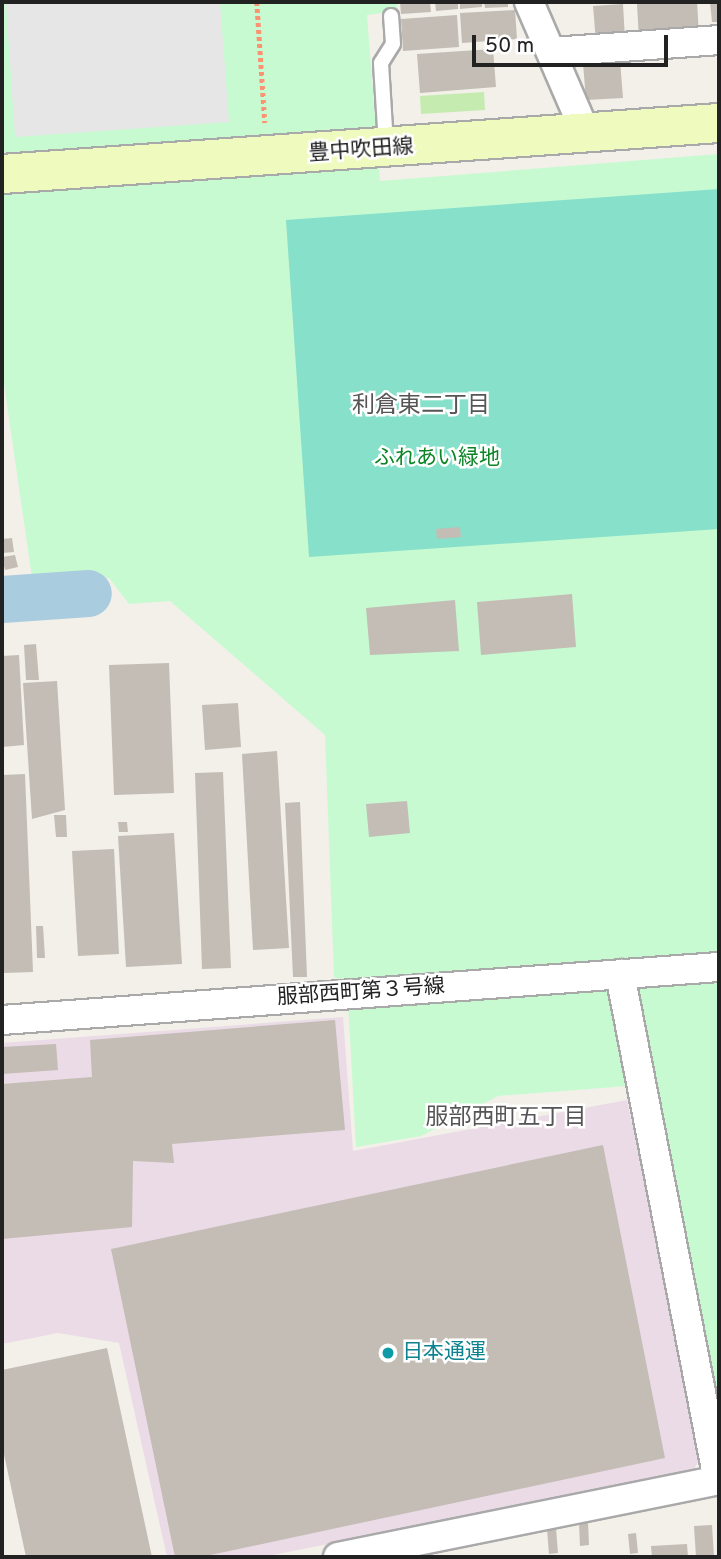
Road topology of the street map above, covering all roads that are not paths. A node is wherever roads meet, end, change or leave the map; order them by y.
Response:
1 (529, 2) edge
2 (391, 16) dead end
3 (719, 40) edge
4 (552, 52) junction
5 (719, 124) edge
6 (586, 134) junction
7 (386, 150) junction
8 (2, 174) edge
9 (719, 967) edge
10 (620, 975) junction
11 (2, 1020) edge
12 (719, 1480) edge
13 (338, 1557) edge

1 - 4 street
2 - 7 lane
3 - 4 street
4 - 6 street
5 - 6 main road, 豊中吹田線
6 - 7 main road, 豊中吹田線
7 - 8 main road, 豊中吹田線
9 - 10 street, 服部西町第３号線
10 - 11 street, 服部西町第３号線
10 - 12 street
12 - 13 street

